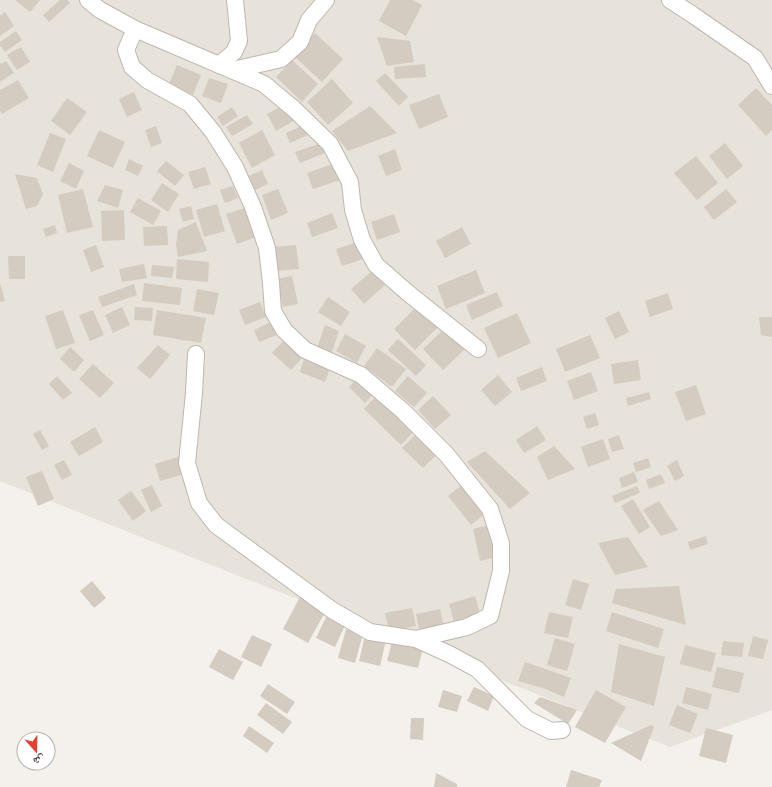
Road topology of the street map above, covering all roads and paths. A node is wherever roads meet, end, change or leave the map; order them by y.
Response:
1 (88, 0) edge
2 (235, 0) edge
3 (326, 0) edge
4 (670, 0) edge
5 (135, 29) junction
6 (226, 67) junction
7 (772, 86) edge
8 (478, 349) dead end
9 (196, 354) dead end
10 (416, 639) junction
11 (562, 730) dead end

1 - 5 street
2 - 6 street
3 - 6 street
4 - 7 street
5 - 6 street
5 - 10 street
6 - 8 street
9 - 10 street
10 - 11 street

